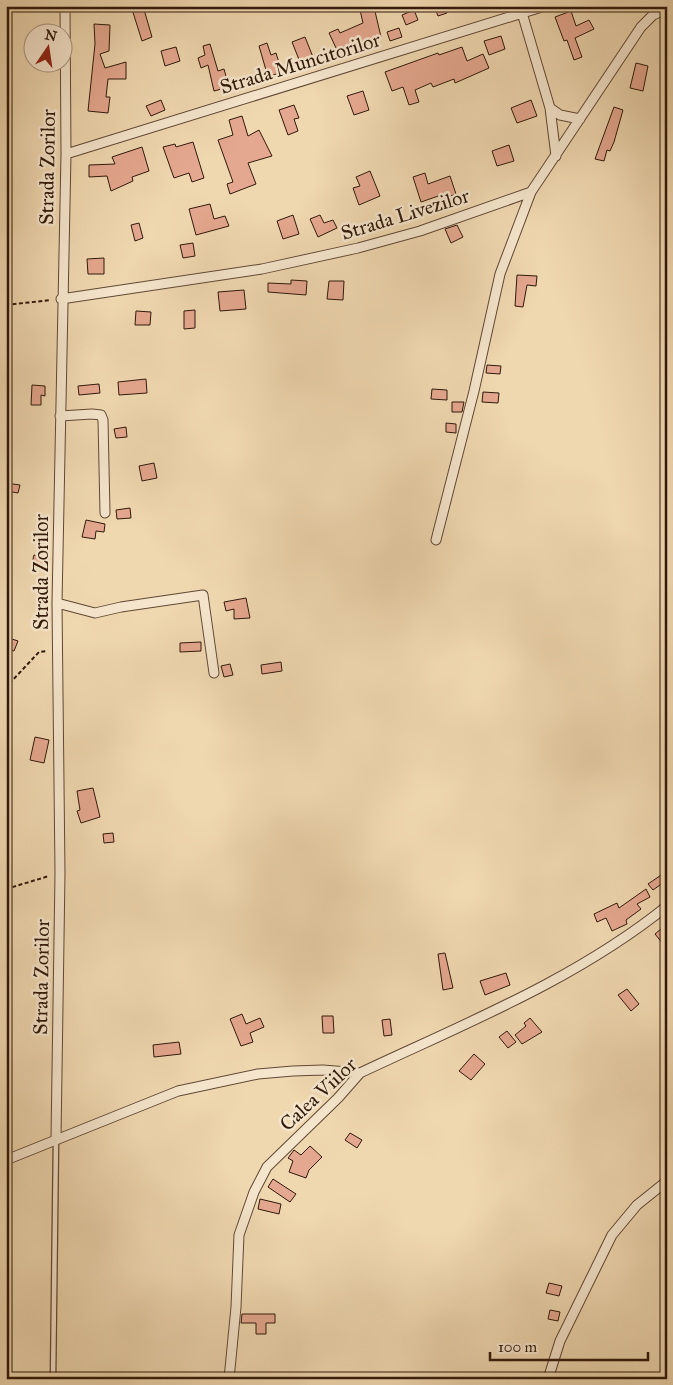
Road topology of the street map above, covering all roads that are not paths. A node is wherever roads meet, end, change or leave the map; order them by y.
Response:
1 (65, 6) edge
2 (545, 6) edge
3 (521, 10) edge
4 (667, 10) edge
5 (550, 108) junction
6 (580, 119) junction
7 (66, 154) junction
8 (556, 156) junction
9 (531, 192) junction
10 (62, 299) junction
11 (60, 416) junction
12 (105, 513) dead end
13 (436, 540) dead end
14 (57, 603) junction
15 (214, 673) dead end
16 (667, 906) edge
17 (360, 1073) junction
18 (56, 1138) junction
19 (6, 1160) edge
20 (667, 1181) edge
21 (53, 1379) edge
22 (229, 1379) edge
23 (548, 1379) edge

1 - 7 street, Strada Zorilor
2 - 3 street, Strada Muncitorilor
3 - 5 street
3 - 7 street, Strada Muncitorilor
4 - 6 street
5 - 6 street
5 - 8 street
6 - 8 street
7 - 10 street, Strada Zorilor
8 - 9 street
9 - 10 street, Strada Livezilor
9 - 13 street
10 - 11 street, Strada Zorilor
11 - 12 street
11 - 14 street, Strada Zorilor
14 - 15 street
14 - 18 street, Strada Zorilor
16 - 17 street, Calea Viilor
17 - 18 street
17 - 22 street, Calea Viilor
18 - 19 street
18 - 21 lane
20 - 23 street

